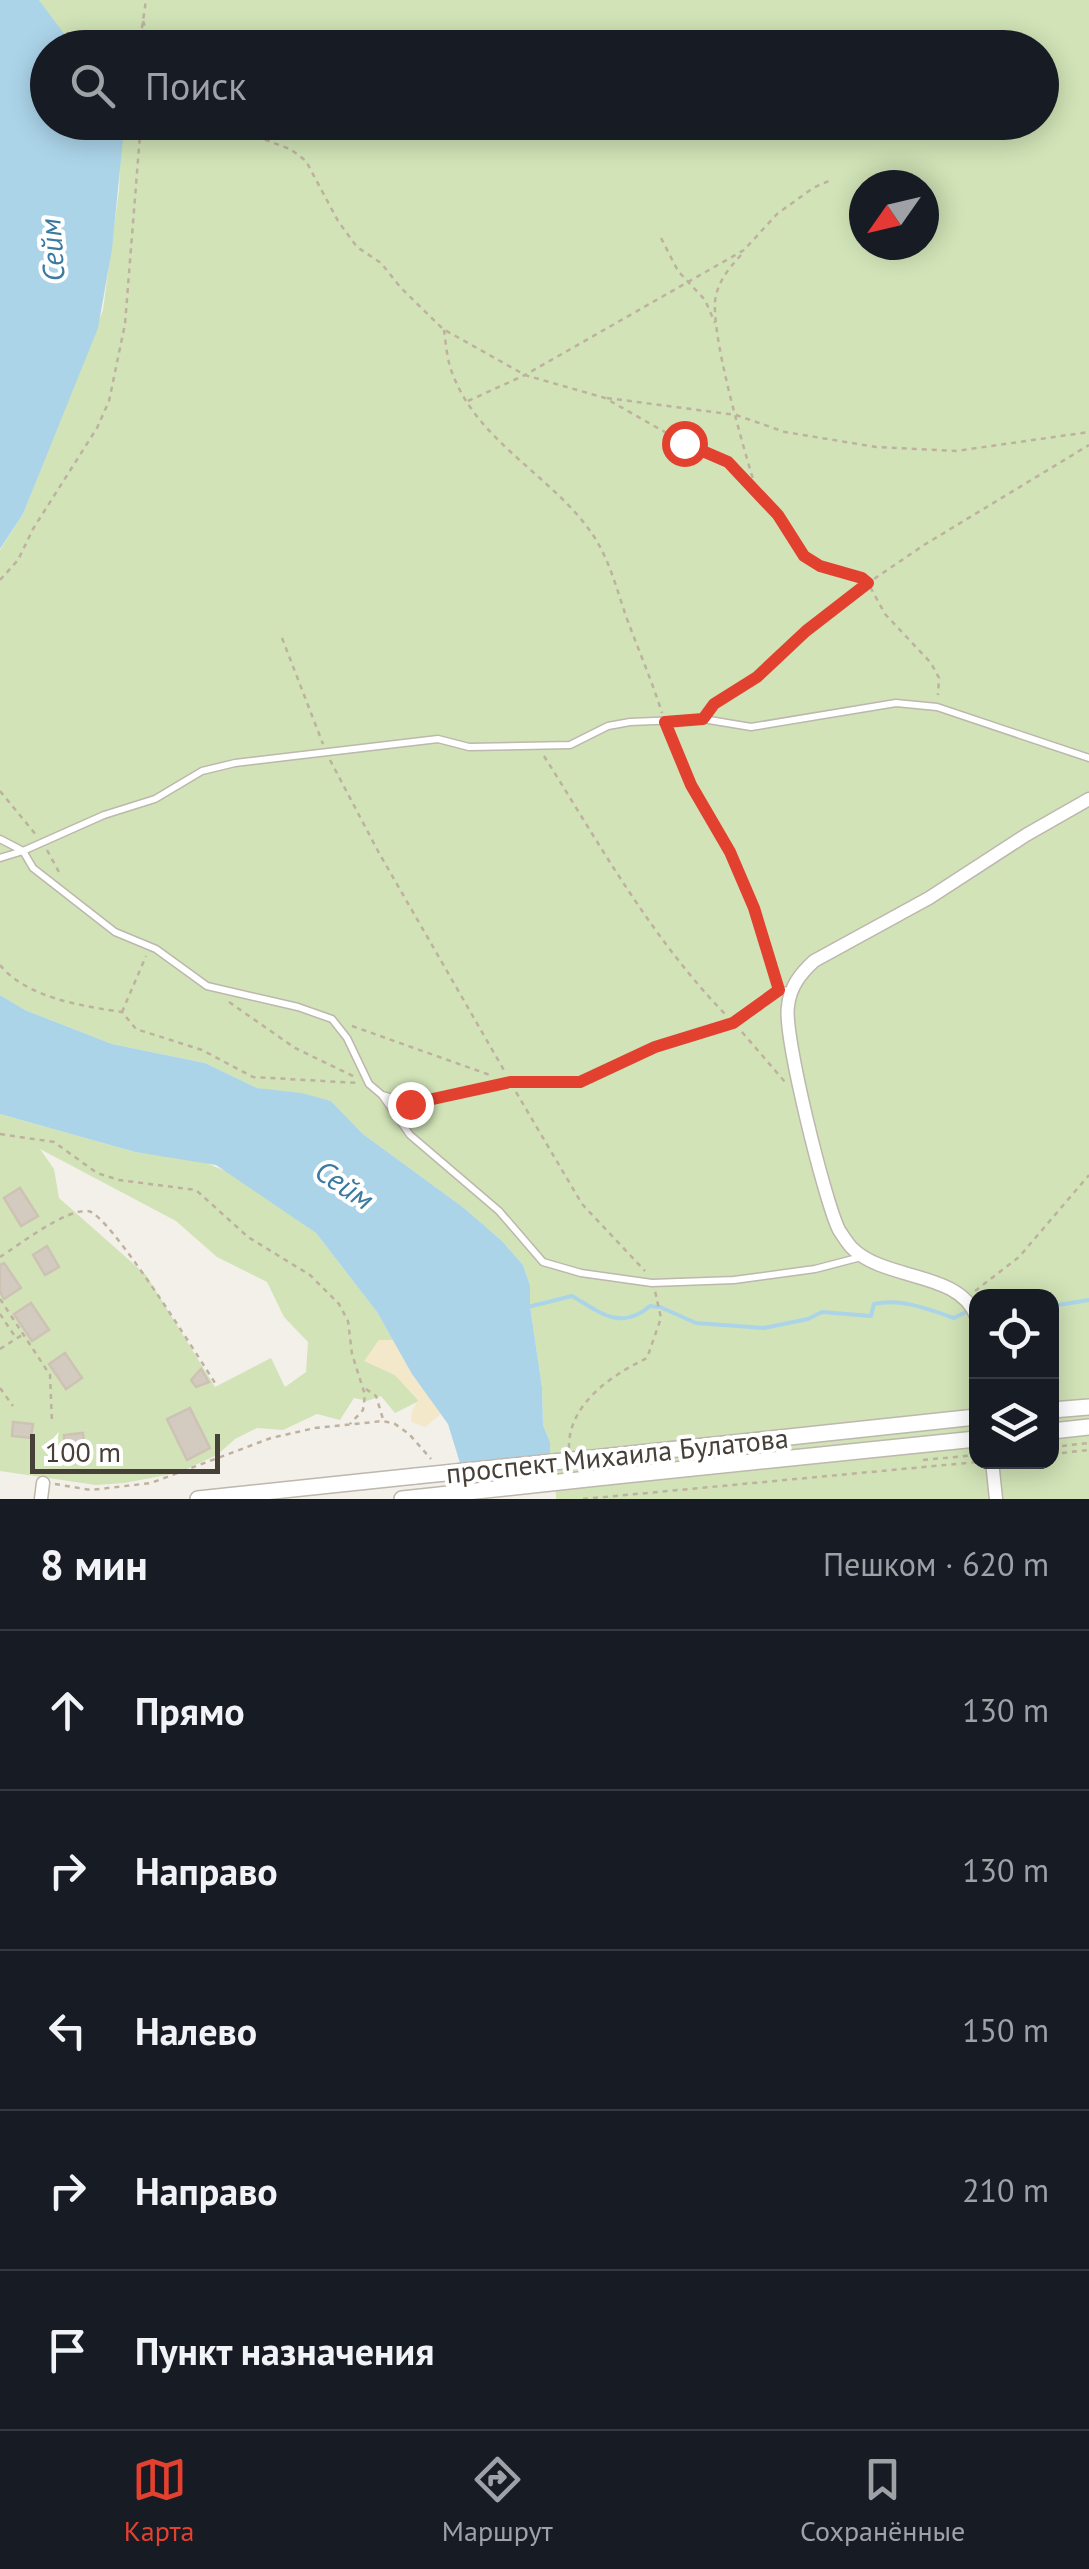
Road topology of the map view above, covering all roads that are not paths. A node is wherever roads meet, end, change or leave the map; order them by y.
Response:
1 (1089, 758) edge
2 (1089, 799) edge
3 (0, 840) edge
4 (24, 852) junction
5 (0, 858) edge
6 (785, 991) junction
7 (382, 1094) junction
8 (862, 1257) junction
9 (969, 1304) edge
10 (1089, 1407) edge
11 (1059, 1409) edge
12 (969, 1419) edge
13 (1089, 1426) edge
14 (1059, 1430) edge
15 (969, 1440) edge
16 (993, 1469) edge
17 (43, 1483) road end
18 (420, 1496) edge
19 (41, 1499) edge
20 (198, 1499) edge
21 (402, 1499) edge
22 (996, 1499) edge

1 - 4 lane
2 - 6 street
3 - 4 lane
4 - 5 lane
4 - 7 lane
6 - 7 lane
6 - 8 street
7 - 8 lane
8 - 9 street
10 - 11 street
12 - 20 street, проспект Михаила Булатова, bridge
13 - 14 street
15 - 18 street, проспект Михаила Булатова, bridge
16 - 22 street
17 - 19 street
18 - 21 street, проспект Михаила Булатова

